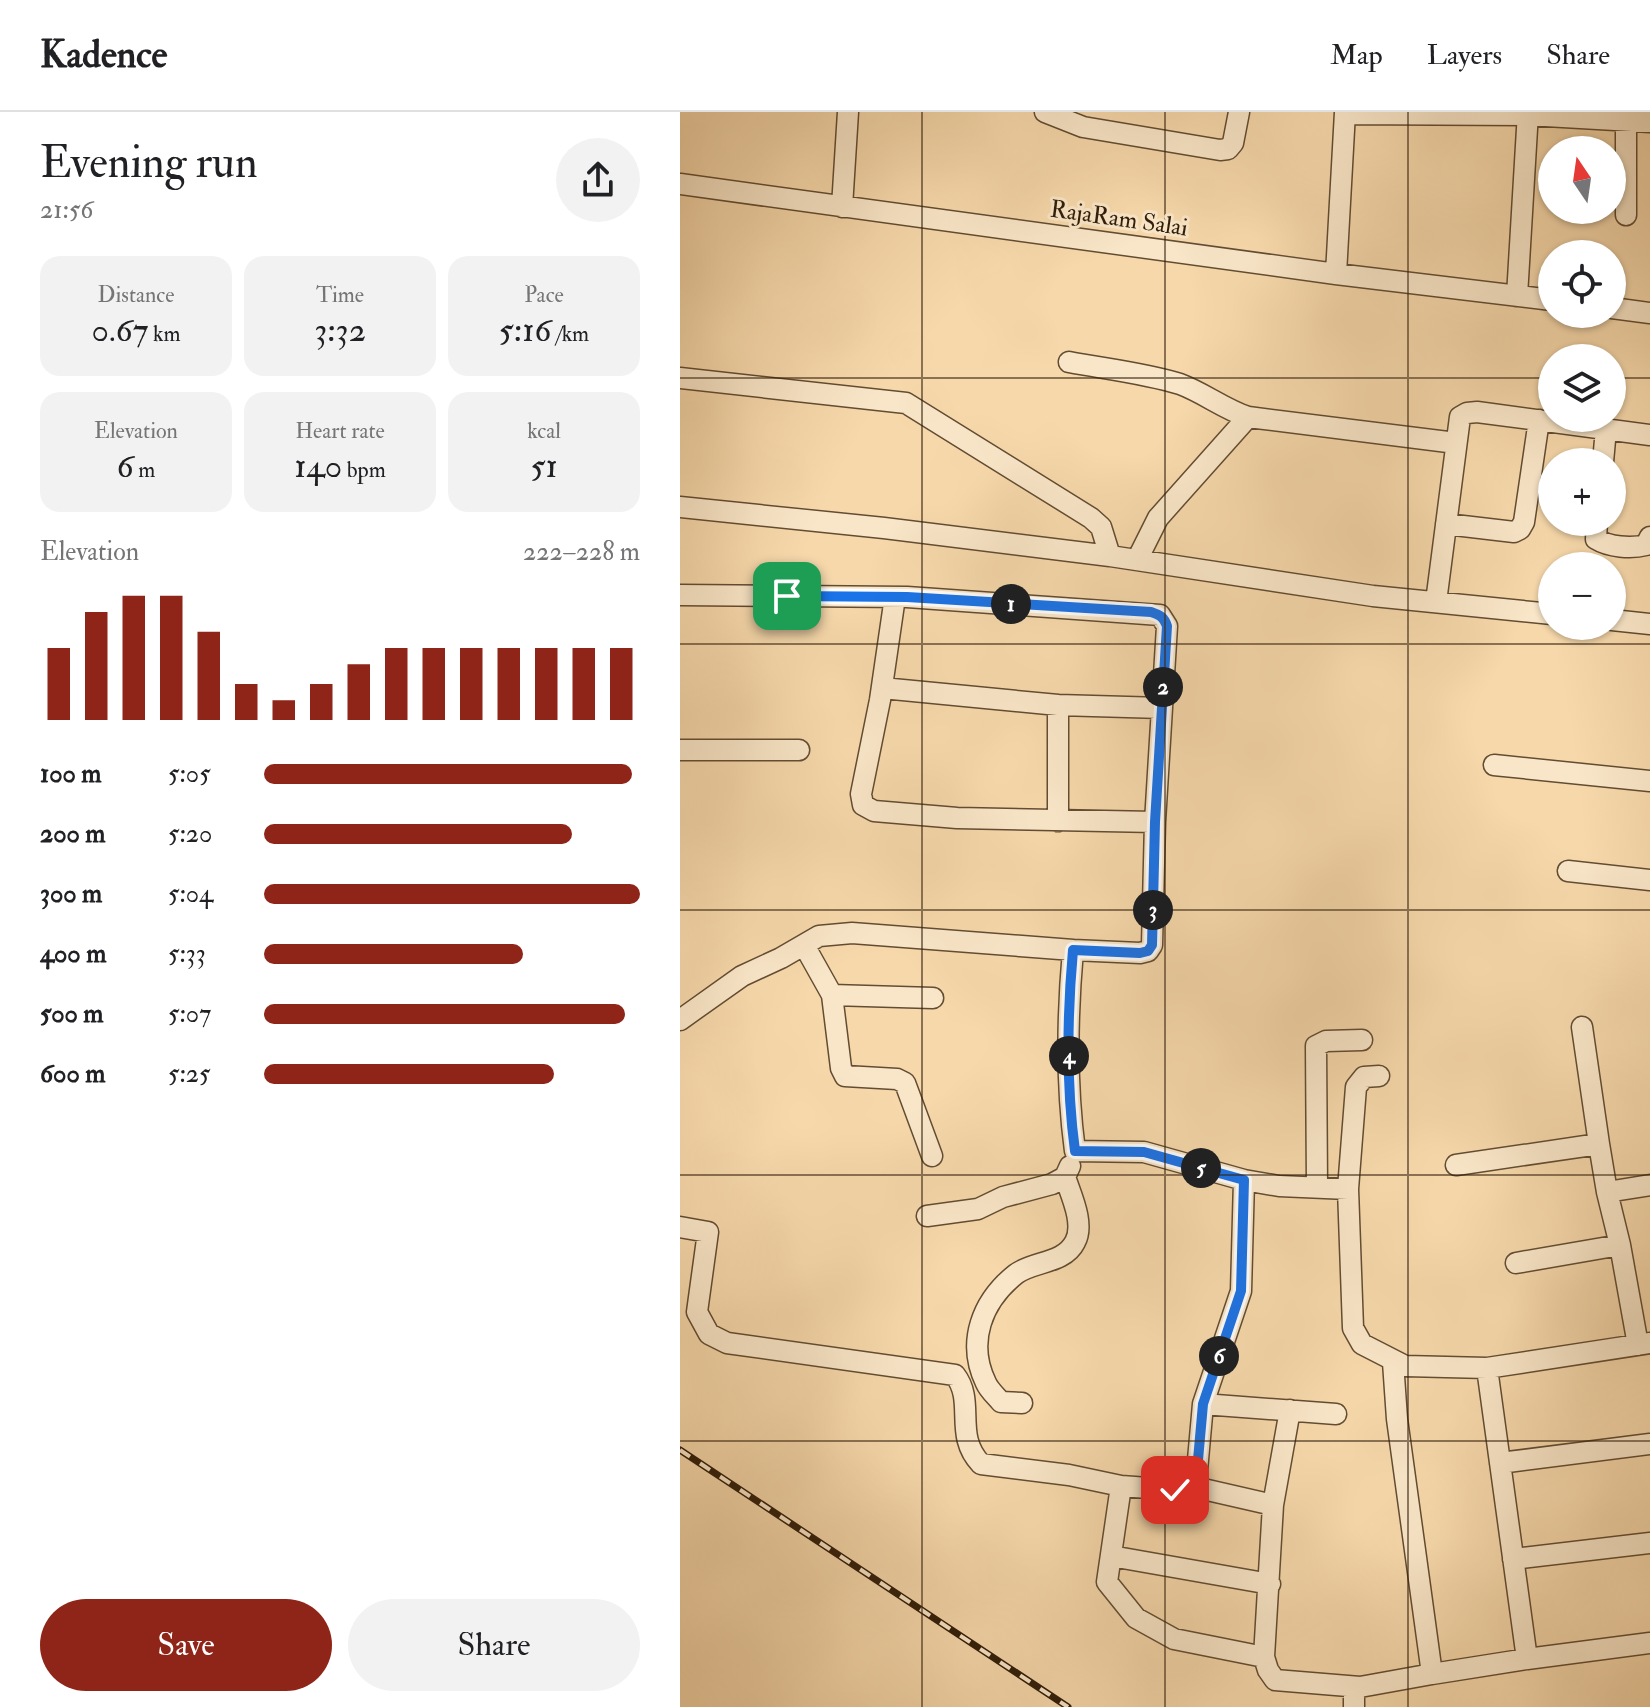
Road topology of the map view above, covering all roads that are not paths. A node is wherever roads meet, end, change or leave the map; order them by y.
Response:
1 (848, 112) edge
2 (1045, 112) edge
3 (1239, 112) edge
4 (1345, 113) edge
5 (1528, 114) edge
6 (1626, 116) edge
7 (1650, 122) edge
8 (680, 184) edge
9 (842, 207) junction
10 (1336, 274) junction
11 (1517, 296) junction
12 (1538, 298) edge
13 (1626, 310) edge
14 (1650, 313) edge
15 (1069, 362) dead end
16 (680, 378) edge
17 (1248, 417) junction
18 (1538, 420) edge
19 (1538, 427) edge
20 (1626, 432) edge
21 (1650, 435) edge
22 (1456, 443) junction
23 (680, 507) edge
24 (1446, 524) junction
25 (1596, 536) edge
26 (1650, 537) edge
27 (1110, 556) junction
28 (1137, 560) junction
29 (680, 595) edge
30 (895, 597) junction
31 (1436, 602) junction
32 (1538, 613) edge
33 (1626, 621) edge
34 (1650, 624) edge
35 (882, 688) junction
36 (1058, 705) junction
37 (1162, 708) junction
38 (680, 750) edge
39 (799, 750) dead end
40 (1494, 765) dead end
41 (1650, 781) edge
42 (1058, 821) junction
43 (1155, 822) junction
44 (1568, 871) dead end
45 (1650, 880) edge
46 (804, 945) junction
47 (1073, 950) junction
48 (832, 995) junction
49 (933, 998) dead end
50 (680, 1020) edge
51 (1582, 1027) dead end
52 (1362, 1040) dead end
53 (1379, 1076) dead end
54 (1599, 1144) junction
55 (1075, 1151) junction
56 (932, 1156) dead end
57 (1456, 1165) dead end
58 (1065, 1177) junction
59 (1244, 1180) junction
60 (1650, 1185) edge
61 (1317, 1187) junction
62 (1348, 1189) junction
63 (1607, 1192) junction
64 (927, 1216) dead end
65 (680, 1227) edge
66 (1620, 1245) junction
67 (1516, 1263) dead end
68 (1644, 1344) edge
69 (1393, 1362) junction
70 (1487, 1368) junction
71 (1022, 1403) dead end
72 (1203, 1404) junction
73 (1290, 1410) junction
74 (1336, 1414) dead end
75 (1650, 1444) edge
76 (1500, 1463) junction
77 (1121, 1486) junction
78 (1190, 1486) junction
79 (1273, 1505) junction
80 (1650, 1543) edge
81 (1111, 1556) junction
82 (1513, 1559) junction
83 (1270, 1584) junction
84 (1650, 1643) edge
85 (1264, 1657) junction
86 (1527, 1659) junction
87 (1432, 1674) junction
88 (1357, 1697) edge

1 - 9 street
2 - 3 street
4 - 5 street
4 - 10 street
5 - 6 street
5 - 11 street
6 - 7 street
8 - 9 street, RajaRam Salai
9 - 10 street, RajaRam Salai
10 - 11 street, RajaRam Salai
11 - 12 street, RajaRam Salai
13 - 14 street
15 - 17 street
16 - 27 street
17 - 22 street
17 - 28 street
18 - 22 street
19 - 24 street
20 - 21 street
22 - 24 street
23 - 27 street
24 - 31 street
25 - 26 street
27 - 28 street
28 - 31 street
29 - 30 street
30 - 35 street
30 - 37 street
31 - 32 street
33 - 34 street
35 - 36 street
35 - 42 street
36 - 37 street
36 - 42 street
37 - 43 street
38 - 39 street
40 - 41 street
42 - 43 street
43 - 47 street
44 - 45 street
46 - 47 street
46 - 48 street
46 - 50 street
47 - 55 street
48 - 49 street
48 - 56 street
51 - 54 street
52 - 61 street
53 - 62 street
54 - 57 street
54 - 63 street
55 - 58 street
55 - 59 street
58 - 64 street
58 - 71 street
59 - 61 street
59 - 72 street
60 - 63 street
61 - 62 street
62 - 69 street
63 - 66 street
65 - 77 street
66 - 67 street
66 - 68 street
68 - 70 street
69 - 70 street
69 - 87 street
70 - 76 street
72 - 73 street
72 - 78 street
73 - 74 street
73 - 79 street
75 - 76 street
76 - 82 street
77 - 78 street
77 - 81 street
78 - 79 street
79 - 83 street
80 - 82 street
81 - 83 street
81 - 85 street
82 - 86 street
83 - 85 street
84 - 86 street
85 - 88 street
86 - 87 street
87 - 88 street

